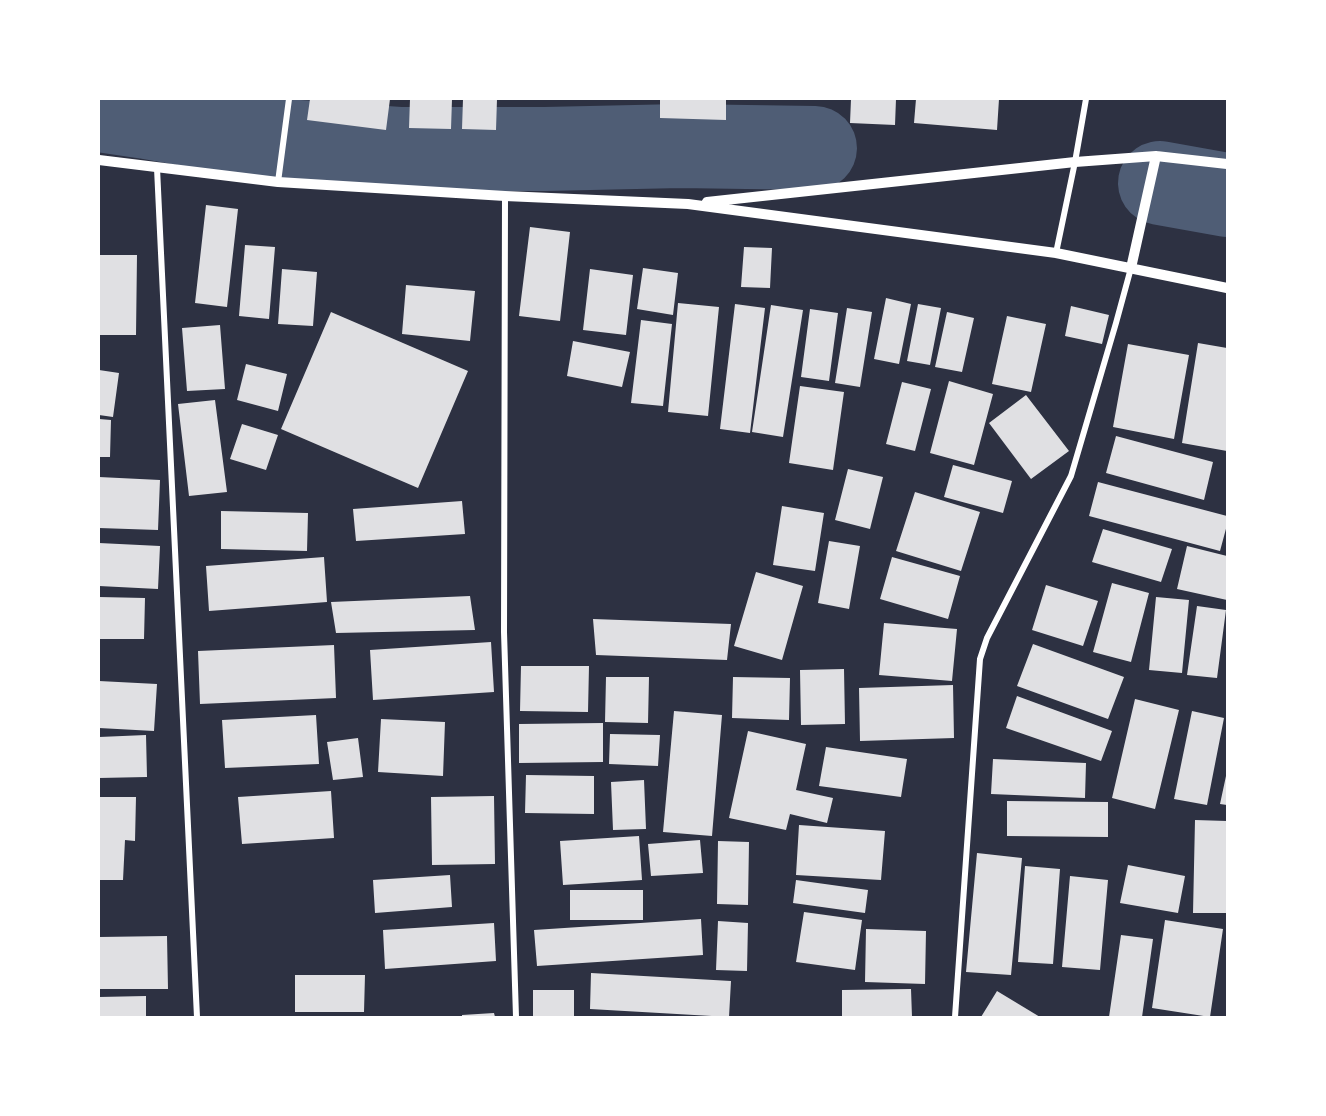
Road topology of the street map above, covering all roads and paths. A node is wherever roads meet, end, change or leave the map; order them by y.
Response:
1 (290, 99) edge
2 (1086, 99) edge
3 (1156, 156) junction
4 (99, 160) edge
5 (1076, 162) junction
6 (1227, 164) edge
7 (157, 168) junction
8 (278, 182) junction
9 (505, 196) junction
10 (688, 204) junction
11 (1056, 253) junction
12 (1131, 268) junction
13 (1227, 288) edge
14 (196, 1017) edge
15 (516, 1017) edge
16 (955, 1017) edge

1 - 8 street
2 - 5 street
3 - 5 street
3 - 6 street
3 - 12 street
4 - 7 street
5 - 10 street
5 - 11 street
7 - 8 street
7 - 14 street
8 - 9 street
9 - 10 street
9 - 15 street
10 - 11 street
11 - 12 street
12 - 13 street
12 - 16 street

